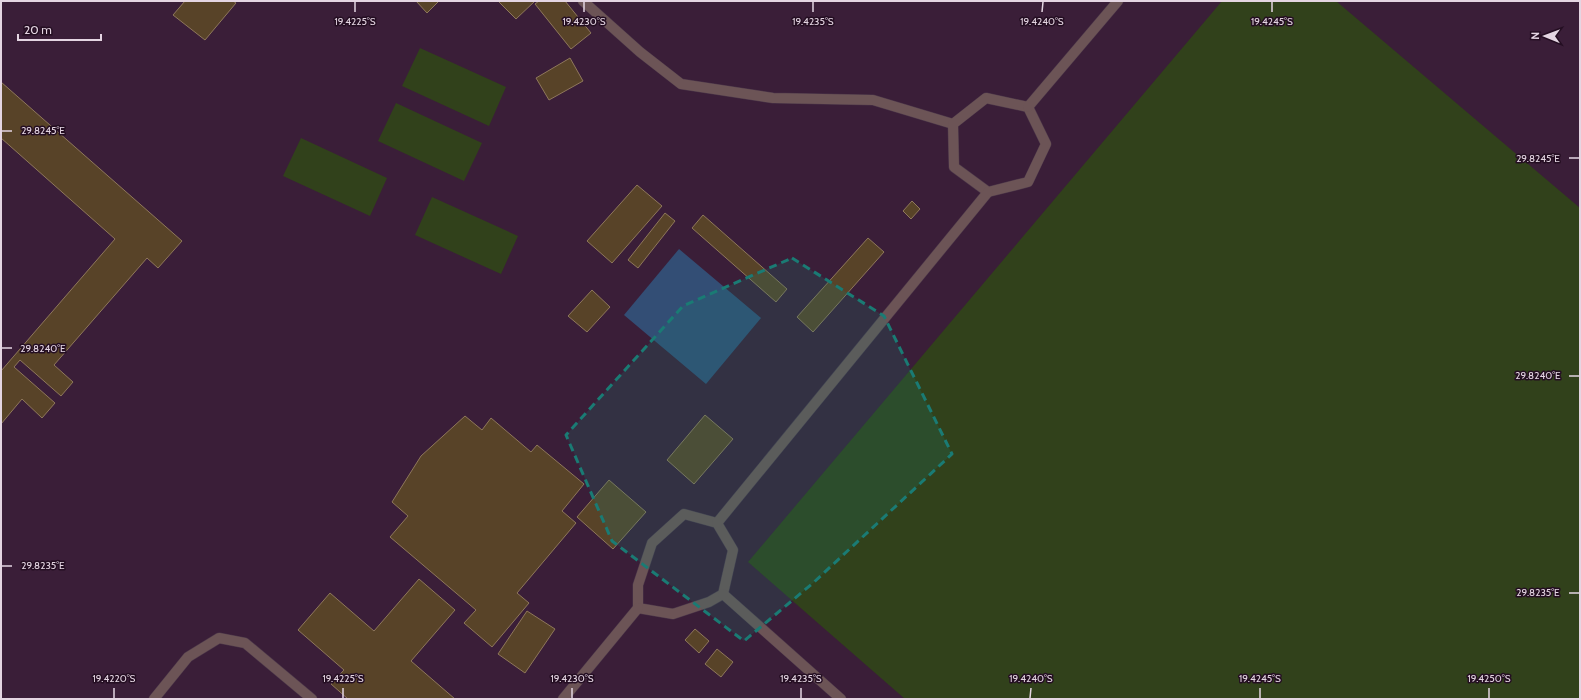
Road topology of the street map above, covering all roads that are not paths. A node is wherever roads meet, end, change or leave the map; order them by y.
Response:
1 (583, 1) edge
2 (1118, 1) edge
3 (1028, 107) junction
4 (953, 124) junction
5 (988, 192) junction
6 (717, 523) junction
7 (723, 594) junction
8 (638, 608) junction
9 (154, 699) edge
10 (312, 699) edge
11 (563, 699) edge
12 (841, 699) edge

1 - 4 lane
2 - 3 lane
3 - 4 lane
3 - 5 lane
4 - 5 lane
5 - 6 lane
6 - 7 lane
6 - 8 lane
7 - 8 lane
7 - 12 lane
8 - 11 lane
9 - 10 lane

